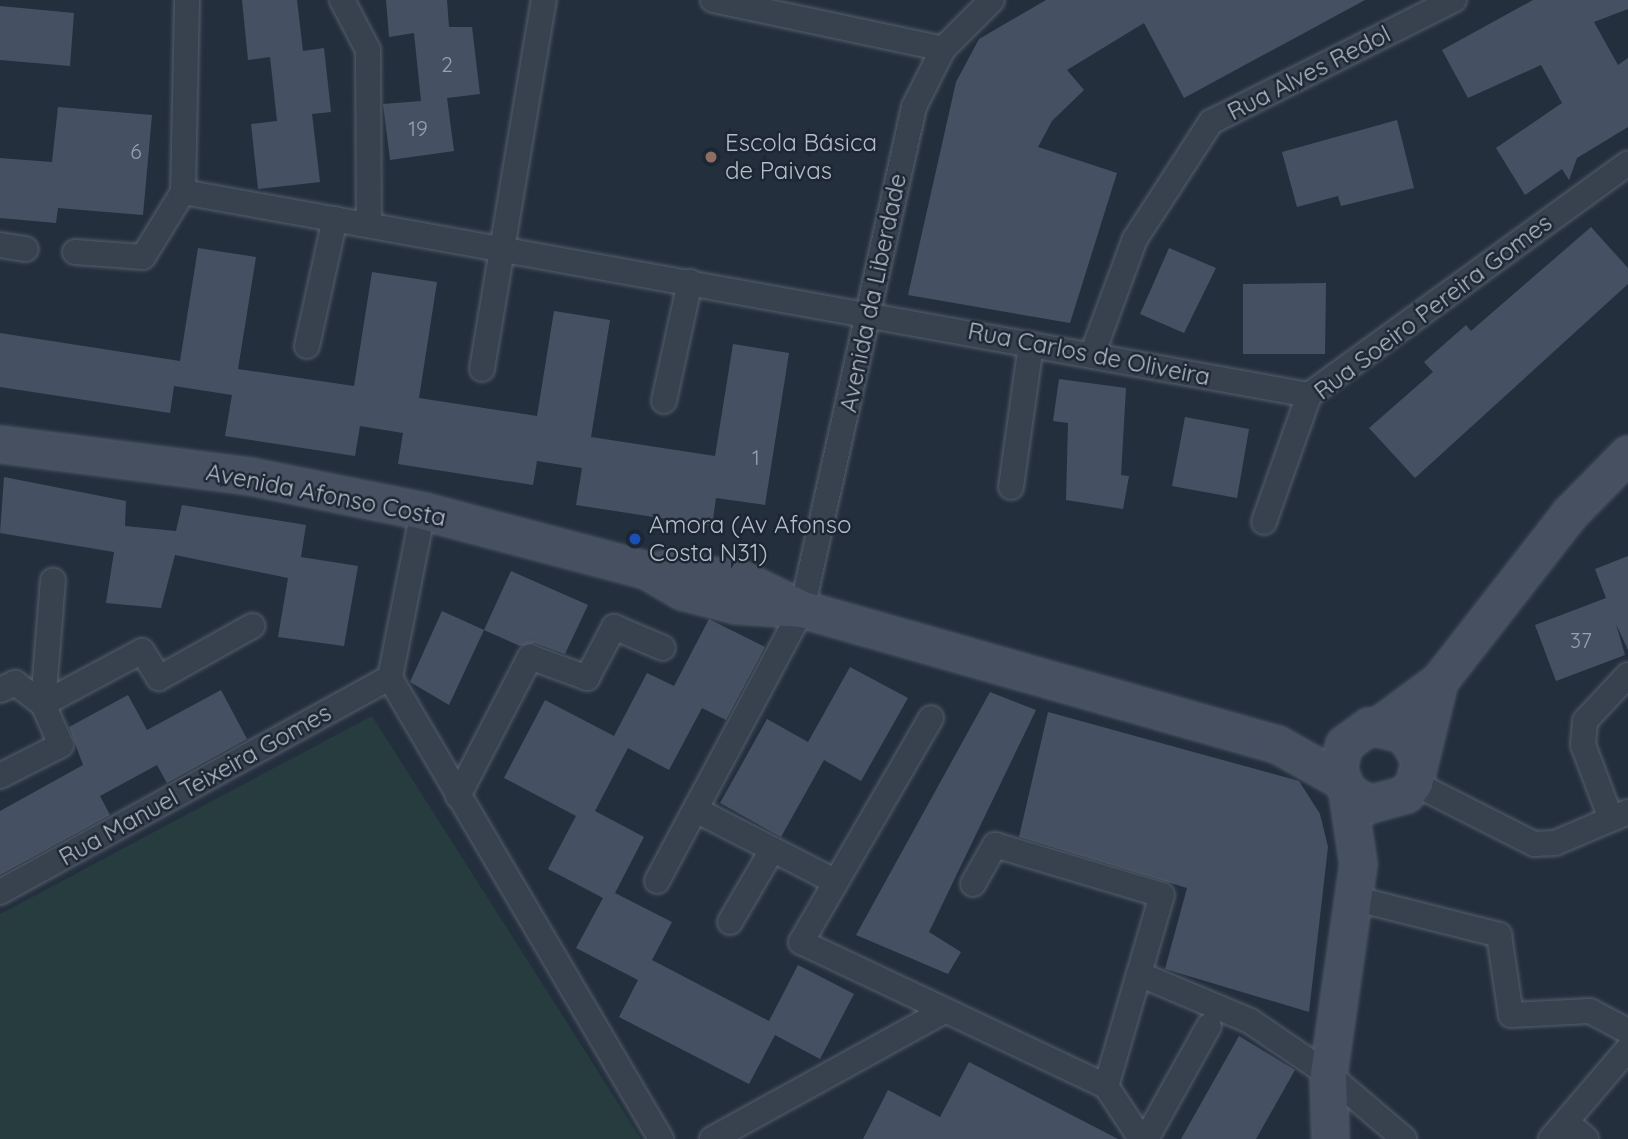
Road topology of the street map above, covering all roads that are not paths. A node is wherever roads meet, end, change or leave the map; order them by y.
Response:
1 (187, 0) edge
2 (342, 0) edge
3 (544, 0) edge
4 (713, 0) edge
5 (992, 0) edge
6 (1454, 0) edge
7 (943, 48) junction
8 (1628, 163) edge
9 (183, 192) junction
10 (335, 219) junction
11 (369, 225) junction
12 (0, 245) edge
13 (501, 248) junction
14 (26, 249) dead end
15 (75, 253) dead end
16 (691, 282) junction
17 (870, 313) junction
18 (1031, 344) junction
19 (307, 346) dead end
20 (1092, 355) junction
21 (482, 369) dead end
22 (1309, 395) junction
23 (664, 401) dead end
24 (0, 444) edge
25 (1628, 454) edge
26 (1011, 487) dead end
27 (423, 511) junction
28 (1265, 522) dead end
29 (53, 580) dead end
30 (802, 610) junction
31 (252, 626) dead end
32 (663, 648) dead end
33 (1628, 675) edge
34 (390, 678) junction
35 (1439, 681) junction
36 (0, 690) edge
37 (43, 704) junction
38 (931, 718) dead end
39 (1366, 730) junction
40 (1277, 744) junction
41 (0, 776) edge
42 (1409, 780) junction
43 (1344, 786) junction
44 (458, 796) junction
45 (696, 810) junction
46 (1619, 815) edge
47 (772, 850) junction
48 (1358, 864) junction
49 (657, 881) dead end
50 (836, 882) junction
51 (973, 884) dead end
52 (0, 892) edge
53 (1353, 898) junction
54 (730, 922) dead end
55 (1139, 974) junction
56 (942, 1012) junction
57 (1209, 1026) dead end
58 (1628, 1031) edge
59 (1628, 1049) edge
60 (1328, 1074) junction
61 (1106, 1086) junction
62 (1559, 1130) edge
63 (661, 1139) edge
64 (712, 1139) edge
65 (1143, 1139) edge
66 (1330, 1139) edge
67 (1404, 1139) edge
68 (1586, 1139) edge

1 - 9 street
2 - 11 street
3 - 13 street
4 - 7 street
5 - 7 street, Avenida da Liberdade
6 - 20 street, Rua Alves Redol
7 - 17 street, Avenida da Liberdade
8 - 22 street, Rua Soeiro Pereira Gomes
9 - 10 street, Rua Carlos de Oliveira
9 - 15 street
10 - 11 street, Rua Carlos de Oliveira
10 - 19 street
11 - 13 street, Rua Carlos de Oliveira
12 - 14 street
13 - 16 street, Rua Carlos de Oliveira
13 - 21 street
16 - 17 street, Rua Carlos de Oliveira
16 - 23 street
17 - 18 street, Rua Carlos de Oliveira
17 - 30 street, Avenida da Liberdade
18 - 20 street, Rua Carlos de Oliveira
18 - 26 street
20 - 22 street, Rua Carlos de Oliveira
22 - 28 street, Rua Soeiro Pereira Gomes
24 - 27 main road, Avenida Afonso Costa
25 - 35 main road
27 - 30 main road, Avenida Afonso Costa
27 - 34 street
29 - 37 street
30 - 40 main road, Avenida Afonso Costa
30 - 45 street, Avenida da Liberdade
31 - 37 street
32 - 44 street
33 - 46 street
34 - 44 street
34 - 52 street, Rua Manuel Teixeira Gomes
35 - 39 main road
35 - 42 main road
36 - 37 street
37 - 41 street
38 - 50 street
39 - 40 main road
39 - 42 main road
39 - 43 main road
40 - 43 main road
42 - 43 main road
42 - 46 street
42 - 48 main road
43 - 48 main road
44 - 63 street
45 - 47 street
45 - 49 street, Avenida da Liberdade
47 - 50 street
47 - 54 street
48 - 53 main road
50 - 56 street
51 - 55 street
53 - 58 street
53 - 60 main road
55 - 60 street
55 - 61 street
56 - 61 street
56 - 64 street
57 - 65 street
59 - 62 street
60 - 66 main road
60 - 67 street
61 - 65 street
62 - 68 street

